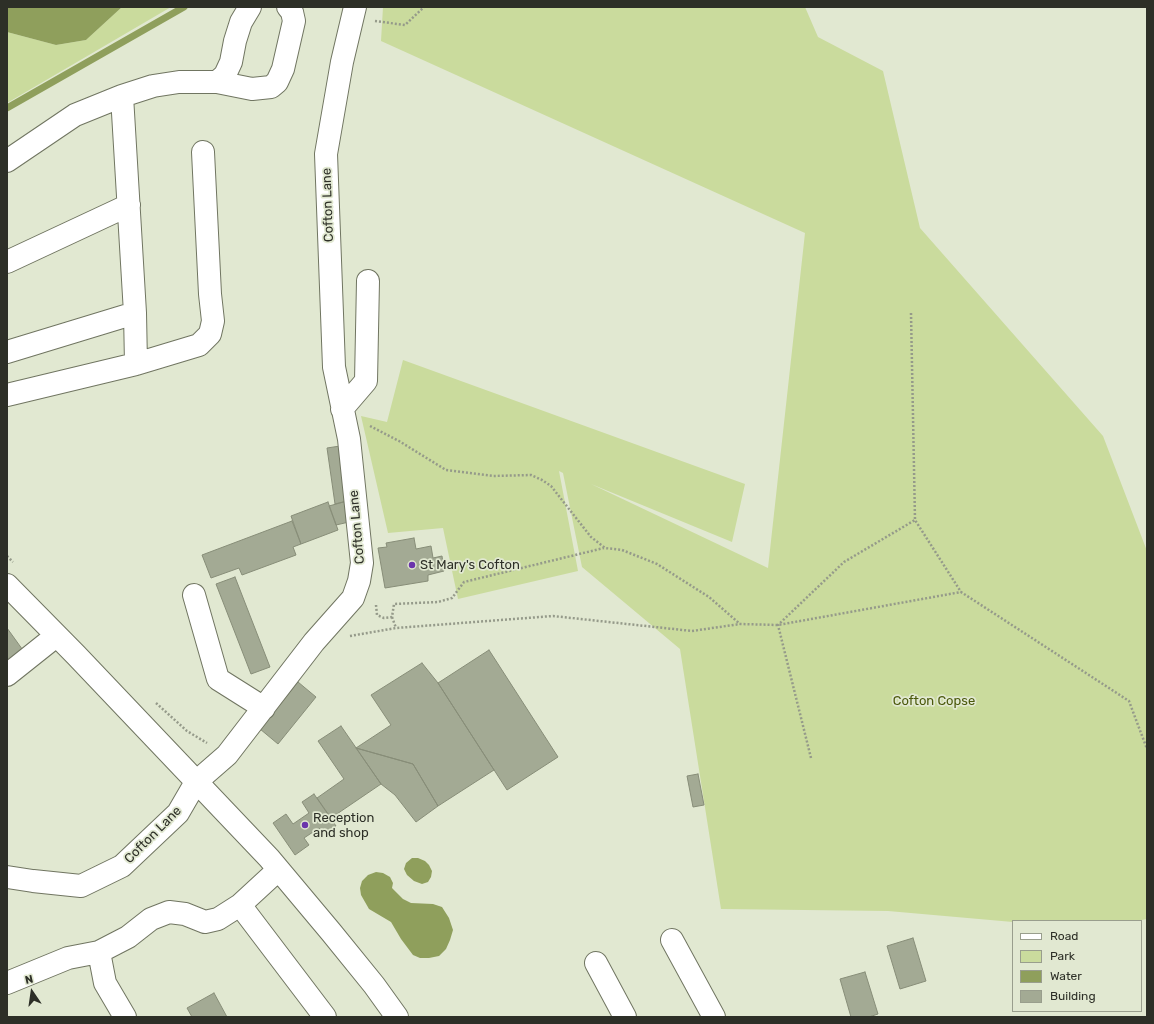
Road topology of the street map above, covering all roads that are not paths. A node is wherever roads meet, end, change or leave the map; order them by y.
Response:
1 (250, 7) edge
2 (288, 7) edge
3 (354, 12) edge
4 (217, 82) junction
5 (122, 96) junction
6 (203, 152) dead end
7 (7, 161) edge
8 (129, 205) junction
9 (7, 262) edge
10 (368, 281) dead end
11 (135, 313) junction
12 (7, 352) edge
13 (136, 364) junction
14 (7, 395) edge
15 (343, 413) junction
16 (7, 585) edge
17 (194, 595) dead end
18 (56, 636) junction
19 (7, 676) edge
20 (264, 708) junction
21 (196, 782) junction
22 (278, 870) junction
23 (7, 877) edge
24 (240, 905) junction
25 (672, 940) dead end
26 (99, 952) junction
27 (596, 963) dead end
28 (7, 983) edge
29 (125, 1017) edge
30 (325, 1017) edge
31 (397, 1017) edge
32 (625, 1017) edge
33 (714, 1017) edge

1 - 4 street
2 - 4 street
3 - 15 street, Cofton Lane
4 - 5 street
5 - 7 street
5 - 8 street
6 - 13 street
8 - 9 street
8 - 11 street
10 - 15 street
11 - 12 street
11 - 13 street
13 - 14 street
15 - 20 street, Cofton Lane
16 - 18 street
17 - 20 street
18 - 19 street
18 - 21 street
20 - 21 street, Cofton Lane
21 - 22 street
21 - 23 street, Cofton Lane
22 - 24 street
22 - 31 street
24 - 26 street
24 - 30 street
25 - 33 street
26 - 28 street
26 - 29 street
27 - 32 street

